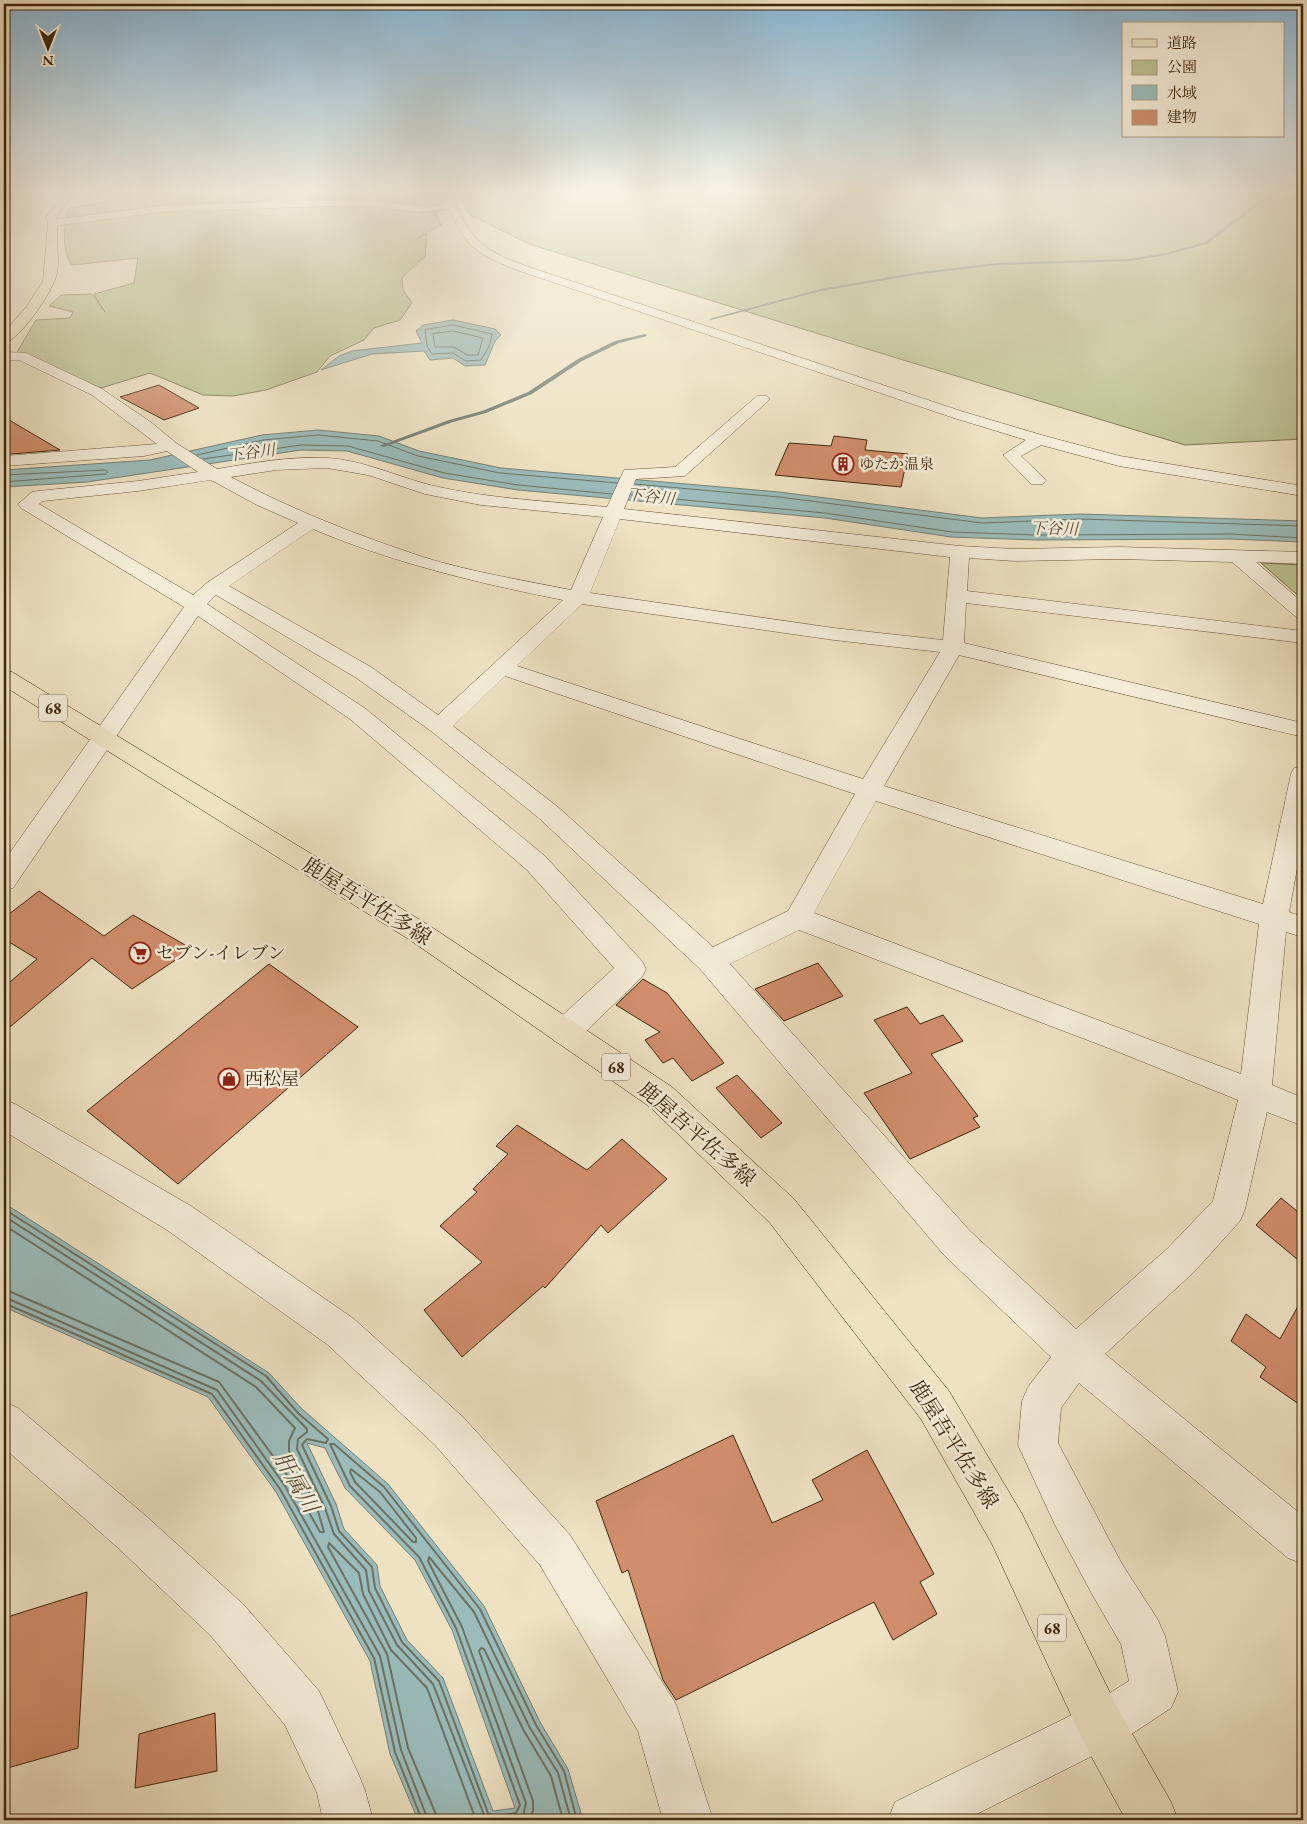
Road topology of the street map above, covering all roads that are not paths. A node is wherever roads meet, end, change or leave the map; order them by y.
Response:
1 (51, 275) edge
2 (542, 275) edge
3 (4, 339) edge
4 (4, 356) edge
5 (762, 399) dead end
6 (1039, 440) junction
7 (170, 446) junction
8 (4, 461) edge
9 (215, 475) junction
10 (1037, 480) dead end
11 (1303, 491) edge
12 (615, 513) junction
13 (311, 522) junction
14 (960, 552) junction
15 (1236, 555) junction
16 (1303, 558) edge
17 (216, 586) junction
18 (957, 596) junction
19 (578, 598) junction
20 (195, 605) junction
21 (1303, 613) edge
22 (1303, 637) edge
23 (953, 647) junction
24 (502, 668) junction
25 (4, 678) edge
26 (440, 726) junction
27 (1303, 730) edge
28 (102, 738) junction
29 (1303, 774) edge
30 (869, 790) junction
31 (4, 882) edge
32 (1274, 917) junction
33 (798, 918) junction
34 (1303, 927) edge
35 (710, 960) junction
36 (565, 1032) junction
37 (1255, 1094) junction
38 (1303, 1112) edge
39 (4, 1114) edge
40 (1076, 1354) junction
41 (4, 1422) edge
42 (1303, 1543) edge
43 (1101, 1726) junction
44 (348, 1820) edge
45 (688, 1820) edge
46 (913, 1820) edge
47 (1153, 1820) edge

1 - 3 main road
2 - 6 street
4 - 7 street
5 - 12 street
6 - 10 street
6 - 11 street
7 - 8 street
7 - 9 street
9 - 12 street
9 - 13 street
9 - 20 street
12 - 14 street
12 - 19 street
13 - 17 street
13 - 19 street
14 - 15 street
14 - 18 street
15 - 16 street
15 - 21 street
17 - 20 street
17 - 26 street
18 - 22 street
18 - 23 street
19 - 23 street
19 - 24 street
20 - 28 street
20 - 36 street
23 - 27 street
23 - 30 street
24 - 26 street
24 - 30 street
25 - 28 main road, 鹿屋吾平佐多線 / 68
26 - 35 street
28 - 31 street
28 - 36 main road, 鹿屋吾平佐多線 / 68
29 - 32 street
30 - 32 street
30 - 33 street
32 - 34 street
32 - 37 street
33 - 35 street
33 - 37 street
35 - 40 street
36 - 43 main road, 鹿屋吾平佐多線 / 68
37 - 38 street
37 - 40 street
39 - 45 street
40 - 42 street
40 - 43 street
41 - 44 street
43 - 46 street
43 - 47 main road, 鹿屋吾平佐多線 / 68

